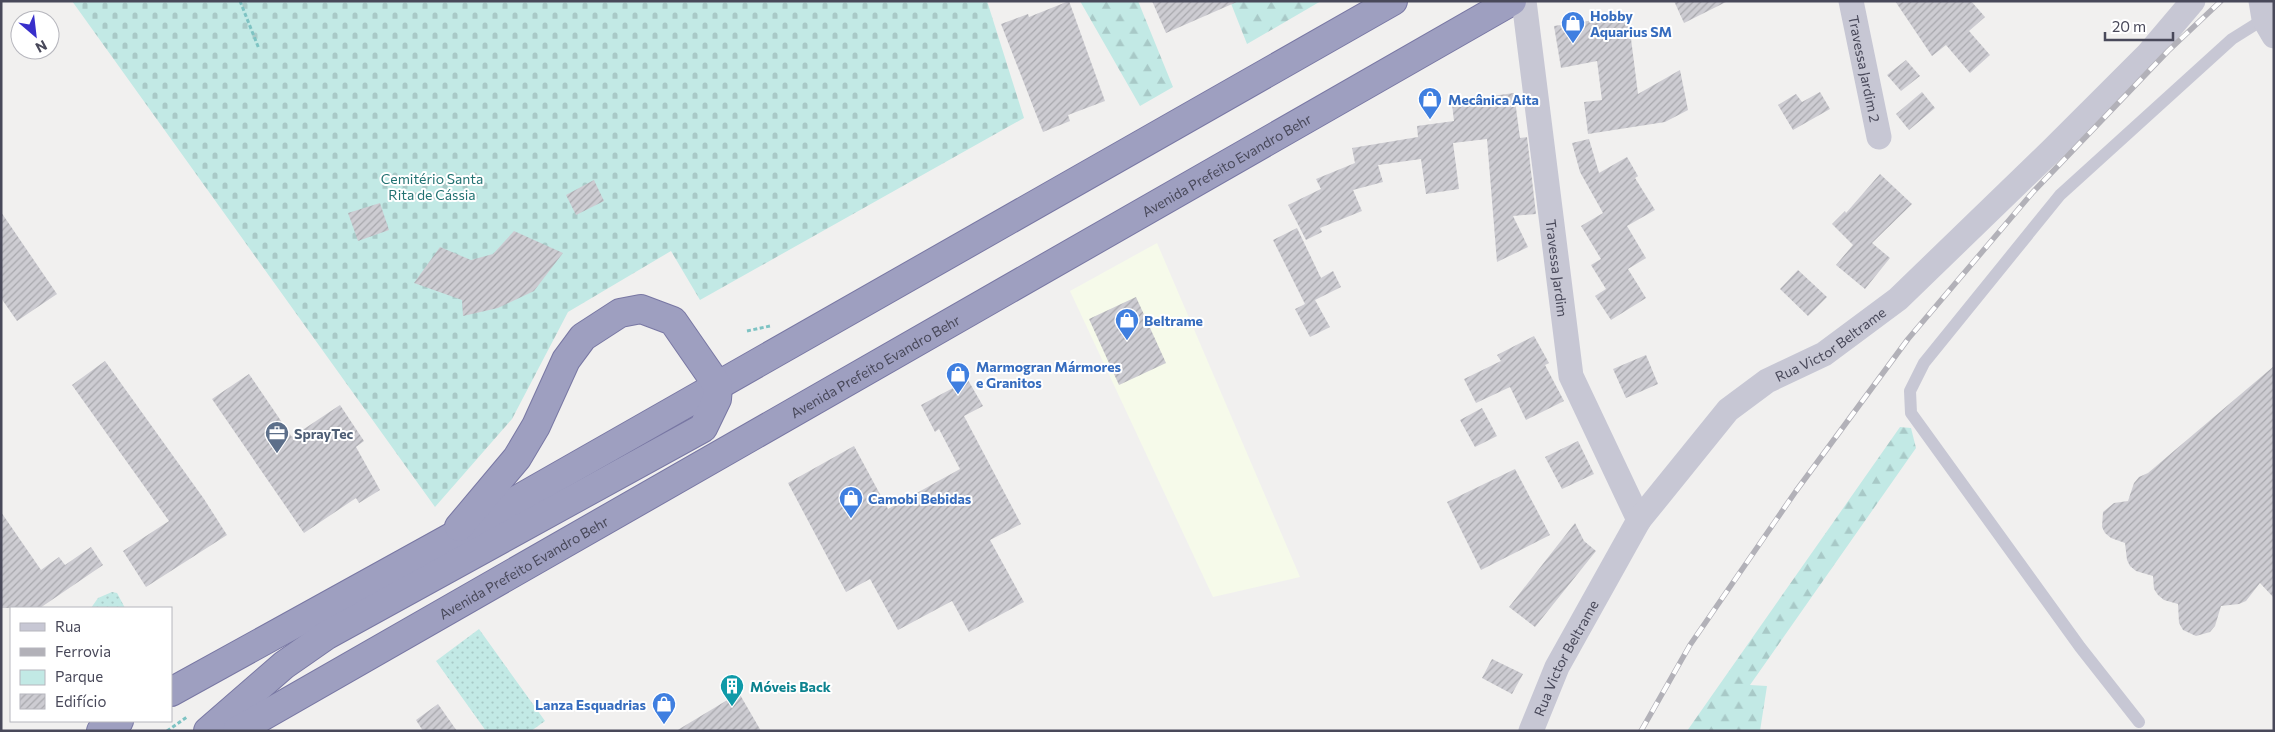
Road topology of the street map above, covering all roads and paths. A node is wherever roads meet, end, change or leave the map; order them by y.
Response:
1 (240, 1) edge
2 (1392, 1) edge
3 (1512, 1) edge
4 (1524, 1) edge
5 (1851, 1) edge
6 (2193, 1) edge
7 (2266, 19) edge
8 (259, 49) dead end
9 (1879, 137) dead end
10 (718, 386) junction
11 (1638, 520) junction
12 (450, 538) junction
13 (172, 691) edge
14 (117, 722) edge
15 (2139, 722) dead end
16 (101, 731) edge
17 (208, 731) edge
18 (238, 731) edge
19 (1531, 731) edge

1 - 8 path
2 - 10 highway
3 - 18 highway, Avenida Prefeito Evandro Behr
4 - 11 street, Travessa Jardim
5 - 9 street, Travessa Jardim 2
6 - 11 street, Rua Victor Beltrame
7 - 15 lane
10 - 12 highway
10 - 12 highway
10 - 17 highway
11 - 19 street, Rua Victor Beltrame
12 - 13 highway
14 - 16 highway

